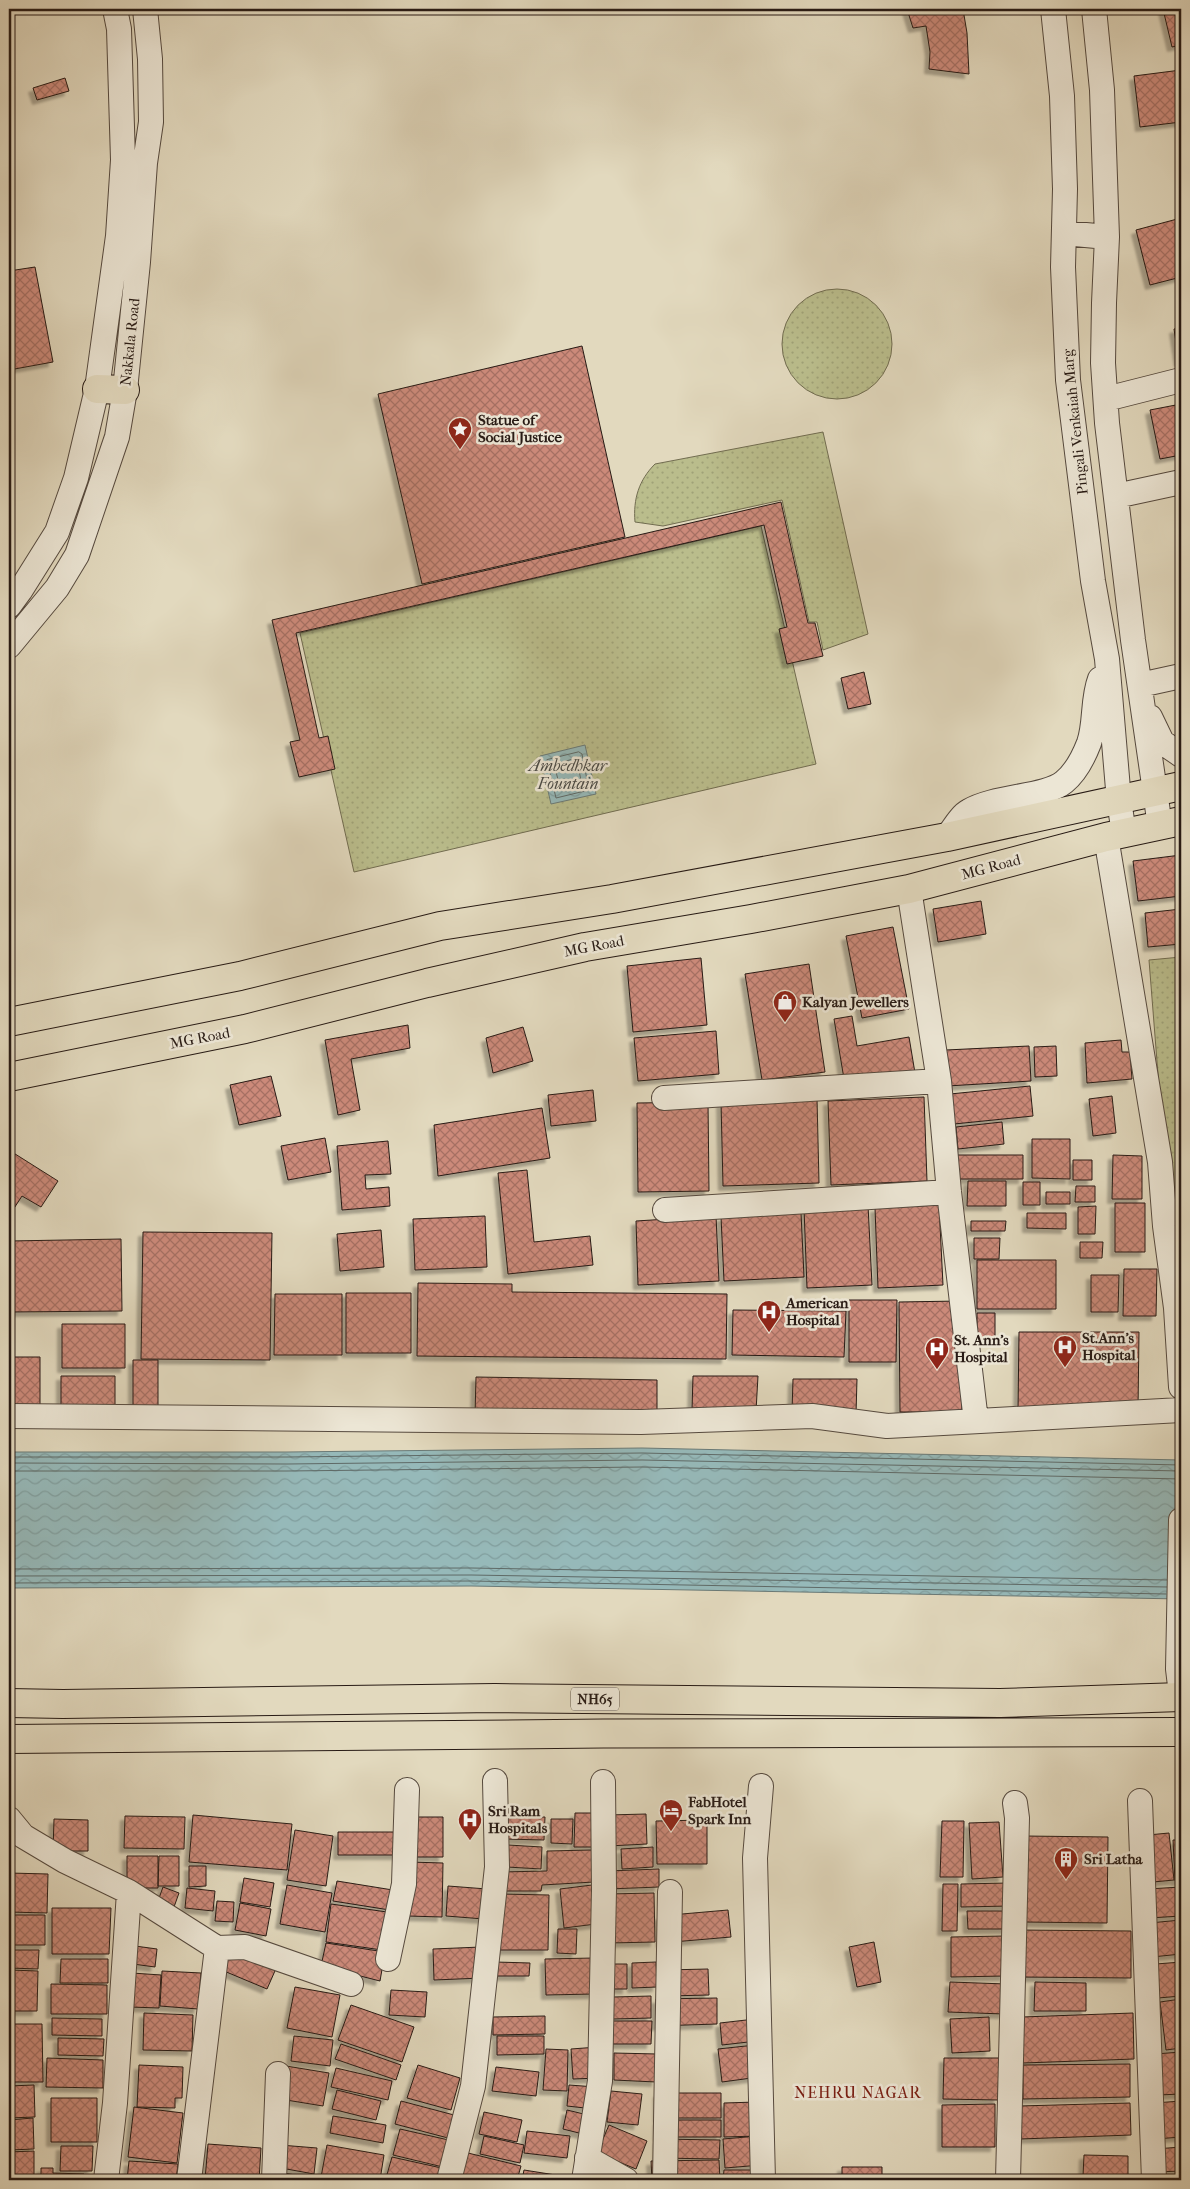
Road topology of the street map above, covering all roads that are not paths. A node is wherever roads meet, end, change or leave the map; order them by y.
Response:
1 (115, 9) edge
2 (145, 9) edge
3 (1053, 9) edge
4 (1094, 9) edge
5 (1064, 234) junction
6 (1107, 237) junction
7 (1181, 380) edge
8 (97, 389) junction
9 (125, 390) junction
10 (1106, 398) junction
11 (1181, 482) edge
12 (1116, 496) junction
13 (9, 606) edge
14 (9, 646) edge
15 (1107, 658) junction
16 (1181, 676) edge
17 (1141, 691) junction
18 (1181, 755) edge
19 (1181, 786) edge
20 (1155, 792) junction
21 (1119, 801) junction
22 (1170, 824) edge
23 (1115, 835) junction
24 (947, 837) junction
25 (908, 889) junction
26 (9, 1022) edge
27 (9, 1077) edge
28 (939, 1081) junction
29 (664, 1098) dead end
30 (949, 1192) junction
31 (665, 1210) dead end
32 (1181, 1386) edge
33 (1181, 1410) edge
34 (9, 1416) edge
35 (976, 1421) junction
36 (1181, 1520) edge
37 (1181, 1695) edge
38 (9, 1703) edge
39 (1000, 1703) junction
40 (997, 1732) junction
41 (1181, 1732) edge
42 (9, 1739) edge
43 (495, 1781) dead end
44 (603, 1782) dead end
45 (761, 1786) dead end
46 (407, 1790) dead end
47 (1140, 1801) dead end
48 (1015, 1803) dead end
49 (9, 1819) edge
50 (128, 1892) junction
51 (670, 1892) dead end
52 (217, 1948) junction
53 (388, 1959) dead end
54 (351, 1984) dead end
55 (278, 2074) dead end
56 (586, 2169) edge
57 (106, 2180) edge
58 (189, 2180) edge
59 (274, 2180) edge
60 (450, 2180) edge
61 (626, 2180) edge
62 (665, 2180) edge
63 (763, 2180) edge
64 (1008, 2180) edge
65 (1154, 2180) edge

1 - 8 street, Nakkala Road
2 - 9 street, Nakkala Road
3 - 5 street, Pingali Venkaiah Marg
4 - 6 street
5 - 6 street
5 - 15 street, Pingali Venkaiah Marg
6 - 10 street
7 - 10 street
8 - 9 main road
8 - 13 street, Nakkala Road
9 - 14 street, Nakkala Road
10 - 12 street
11 - 12 street
12 - 17 street
15 - 21 street, Pingali Venkaiah Marg
15 - 24 street
16 - 17 street
17 - 18 street
17 - 20 street
19 - 20 main road
20 - 21 main road
20 - 22 street
21 - 23 street, Pingali Venkaiah Marg
21 - 24 main road
22 - 23 main road, MG Road
23 - 25 main road, MG Road
23 - 32 street, Pingali Venkaiah Marg
24 - 26 main road
25 - 27 main road, MG Road
25 - 28 street
28 - 29 street
28 - 30 street
30 - 31 street
30 - 35 street
33 - 35 street
34 - 35 street
36 - 37 street
37 - 39 main road, NH65
38 - 39 main road, NH65
39 - 40 main road
40 - 41 main road
40 - 42 main road
43 - 60 street
44 - 56 street
45 - 63 street
46 - 53 street
47 - 65 street
48 - 64 street
49 - 50 street
50 - 52 street
50 - 57 street
51 - 62 street
52 - 54 street
52 - 58 street
55 - 59 street
56 - 61 street

